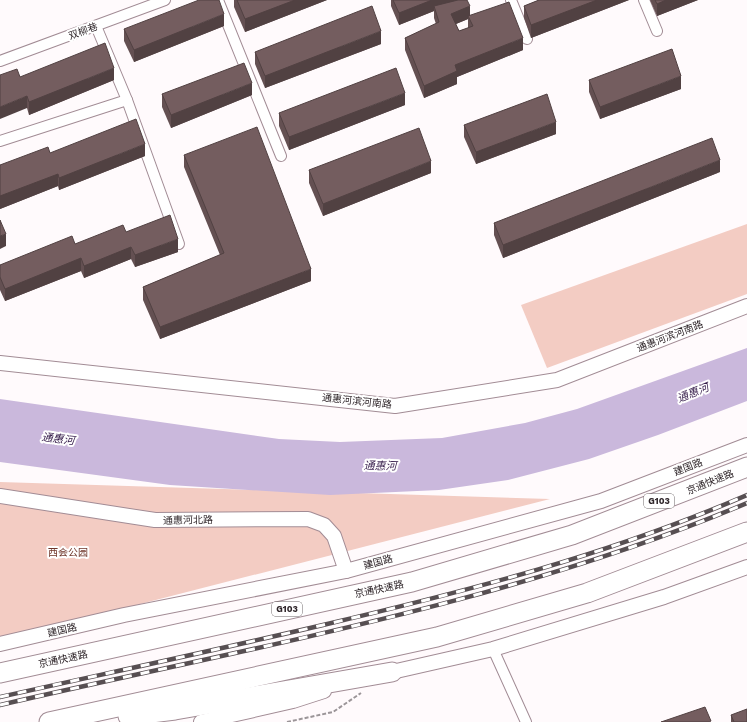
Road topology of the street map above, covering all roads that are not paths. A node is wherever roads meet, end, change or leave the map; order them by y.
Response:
1 (165, 0) edge
2 (218, 0) edge
3 (512, 0) edge
4 (644, 0) edge
5 (96, 26) junction
6 (657, 31) dead end
7 (527, 38) dead end
8 (0, 61) edge
9 (127, 100) junction
10 (0, 141) edge
11 (281, 156) dead end
12 (179, 244) edge
13 (747, 306) edge
14 (0, 363) edge
15 (747, 445) edge
16 (747, 467) edge
17 (0, 496) edge
18 (747, 532) edge
19 (747, 567) edge
20 (346, 571) junction
21 (0, 644) edge
22 (493, 649) junction
23 (392, 672) junction
24 (0, 673) edge
25 (222, 720) edge
26 (49, 722) edge
27 (79, 722) edge
28 (201, 722) edge
29 (526, 722) edge

1 - 5 street, 双柳巷
2 - 11 street
3 - 7 street
4 - 6 street
5 - 8 street, 双柳巷
5 - 9 street
9 - 10 street
9 - 12 street
13 - 14 main road, 通惠河滨河南路
15 - 20 main road, 建国路
16 - 24 highway, 京通快速路 / G103
17 - 20 main road, 通惠河北路
18 - 26 highway
19 - 22 main road
20 - 21 main road, 建国路
22 - 23 main road
22 - 29 street
23 - 25 main road
23 - 27 highway
25 - 28 main road

